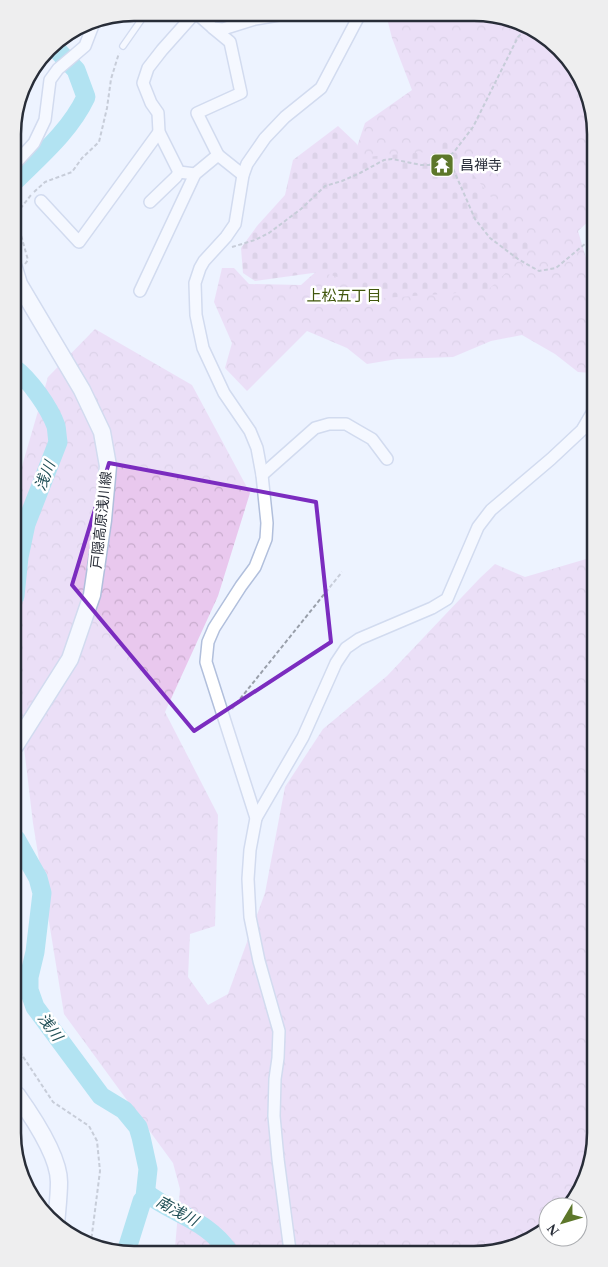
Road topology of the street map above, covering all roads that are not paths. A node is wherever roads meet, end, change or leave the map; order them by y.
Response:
1 (140, 21) edge
2 (188, 21) edge
3 (205, 21) edge
4 (251, 21) edge
5 (356, 21) edge
6 (213, 28) junction
7 (91, 30) edge
8 (123, 46) road end
9 (159, 132) junction
10 (218, 155) junction
11 (21, 157) edge
12 (179, 172) junction
13 (195, 174) junction
14 (242, 174) junction
15 (41, 201) dead end
16 (150, 202) dead end
17 (21, 288) edge
18 (140, 291) dead end
19 (587, 422) edge
20 (387, 459) dead end
21 (262, 475) junction
22 (21, 738) edge
23 (256, 818) junction
24 (21, 1102) edge
25 (57, 1215) edge
26 (289, 1246) edge

1 - 8 lane
2 - 9 street
3 - 6 street
4 - 6 street
5 - 14 street
6 - 10 street
7 - 11 street
9 - 12 street
9 - 15 street
10 - 13 street
10 - 14 street
12 - 13 street
12 - 16 street
13 - 18 street
14 - 21 street
17 - 22 main road, 戸隠高原浅川線
19 - 23 street
20 - 21 street
21 - 23 street
23 - 26 street
24 - 25 main road

